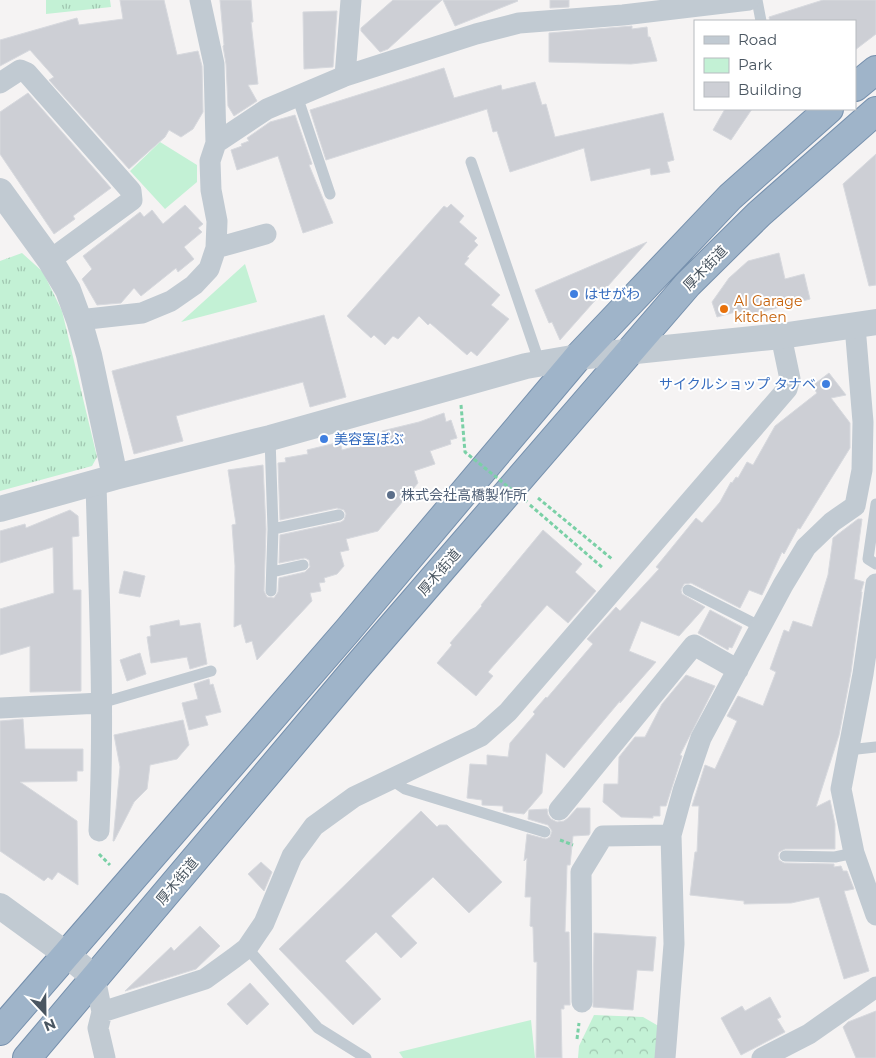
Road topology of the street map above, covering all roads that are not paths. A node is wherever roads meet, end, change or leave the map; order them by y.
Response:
1 (200, 0) edge
2 (351, 0) edge
3 (749, 0) edge
4 (757, 0) edge
5 (645, 6) edge
6 (761, 20) edge
7 (876, 70) edge
8 (345, 76) junction
9 (0, 83) edge
10 (856, 86) edge
11 (297, 96) junction
12 (828, 110) edge
13 (876, 111) edge
14 (216, 142) junction
15 (471, 162) dead end
16 (0, 191) edge
17 (330, 194) dead end
18 (266, 234) dead end
19 (216, 248) junction
20 (50, 260) junction
21 (79, 320) junction
22 (865, 324) edge
23 (781, 336) junction
24 (630, 352) junction
25 (578, 357) junction
26 (540, 364) junction
27 (869, 424) edge
28 (270, 438) junction
29 (106, 480) junction
30 (876, 504) edge
31 (0, 509) edge
32 (339, 515) dead end
33 (273, 529) junction
34 (303, 564) dead end
35 (876, 564) edge
36 (272, 572) junction
37 (876, 584) edge
38 (688, 590) dead end
39 (270, 591) dead end
40 (761, 627) junction
41 (738, 670) junction
42 (210, 672) dead end
43 (101, 703) junction
44 (0, 708) edge
45 (876, 748) edge
46 (848, 750) junction
47 (390, 779) junction
48 (559, 810) dead end
49 (99, 831) dead end
50 (545, 832) road end
51 (671, 836) junction
52 (854, 853) junction
53 (785, 856) dead end
54 (0, 906) edge
55 (876, 915) edge
56 (247, 948) junction
57 (66, 954) junction
58 (95, 978) junction
59 (876, 987) edge
60 (582, 1002) dead end
61 (102, 1012) junction
62 (0, 1031) edge
63 (26, 1058) edge
64 (105, 1058) edge
65 (366, 1058) edge
66 (664, 1058) edge
67 (762, 1058) edge

1 - 14 street
2 - 8 street
3 - 5 street
4 - 6 lane
5 - 8 street
7 - 10 highway
8 - 11 street
9 - 20 street
11 - 14 street
11 - 17 lane
12 - 25 highway
13 - 24 highway, 厚木街道
14 - 19 street
15 - 26 lane
16 - 20 street
18 - 19 street
19 - 21 street
20 - 21 street
21 - 29 street
22 - 23 street
22 - 27 street
23 - 24 street
23 - 47 street
24 - 25 street
24 - 58 highway, 厚木街道
25 - 26 street
25 - 57 highway
26 - 28 street
27 - 40 street
28 - 29 street
28 - 33 lane
29 - 31 street
29 - 43 street
30 - 35 lane
32 - 33 lane
33 - 36 lane
34 - 36 lane
36 - 39 lane
37 - 46 street
38 - 40 lane
40 - 41 street
41 - 48 street
41 - 51 street
42 - 43 lane
43 - 44 street
43 - 49 street
45 - 46 lane
46 - 52 street
47 - 50 lane
47 - 56 street
51 - 60 street
51 - 66 street
52 - 53 lane
52 - 55 street
54 - 57 street
56 - 61 street
56 - 65 lane
57 - 58 street
57 - 62 highway
58 - 61 street
58 - 63 highway, 厚木街道
59 - 67 street
61 - 64 street

